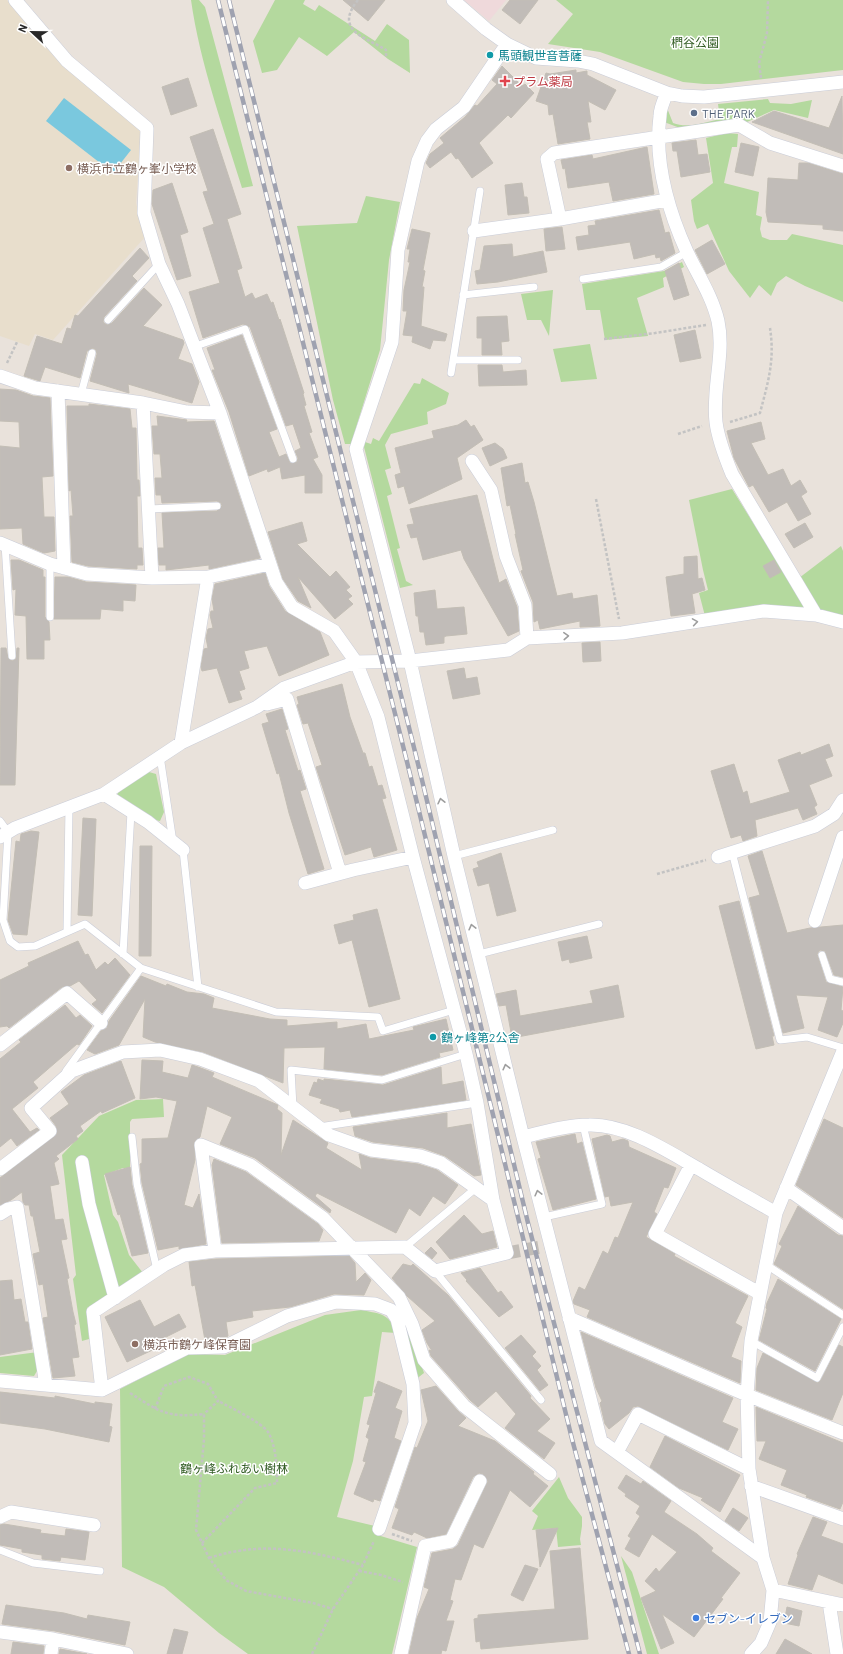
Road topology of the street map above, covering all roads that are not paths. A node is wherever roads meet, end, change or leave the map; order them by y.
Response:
1 (15, 0) edge
2 (453, 0) edge
3 (507, 44) junction
4 (843, 82) edge
5 (666, 93) junction
6 (659, 136) junction
7 (843, 166) edge
8 (480, 191) dead end
9 (667, 200) junction
10 (560, 219) junction
11 (474, 231) junction
12 (687, 252) junction
13 (159, 264) junction
14 (583, 279) dead end
15 (534, 287) dead end
16 (463, 296) junction
17 (108, 320) dead end
18 (193, 347) junction
19 (92, 353) dead end
20 (453, 360) junction
21 (518, 360) dead end
22 (450, 373) dead end
23 (1, 376) edge
24 (58, 391) junction
25 (81, 394) junction
26 (143, 403) junction
27 (220, 413) junction
28 (292, 459) dead end
29 (472, 460) dead end
30 (217, 506) dead end
31 (149, 509) junction
32 (2, 543) edge
33 (50, 564) junction
34 (270, 564) junction
35 (64, 568) junction
36 (208, 576) junction
37 (152, 578) junction
38 (816, 615) junction
39 (50, 617) dead end
40 (843, 622) edge
41 (527, 638) junction
42 (12, 656) dead end
43 (410, 661) junction
44 (356, 662) junction
45 (257, 707) junction
46 (181, 743) junction
47 (160, 756) junction
48 (104, 794) junction
49 (843, 800) edge
50 (69, 808) junction
51 (131, 812) junction
52 (0, 821) edge
53 (553, 830) dead end
54 (4, 835) edge
55 (843, 837) edge
56 (178, 846) junction
57 (732, 852) junction
58 (454, 856) junction
59 (413, 857) junction
60 (718, 857) road end
61 (340, 873) junction
62 (837, 874) edge
63 (305, 883) dead end
64 (815, 921) dead end
65 (599, 924) dead end
66 (67, 931) junction
67 (123, 954) junction
68 (479, 954) junction
69 (822, 955) dead end
70 (141, 968) junction
71 (843, 982) edge
72 (198, 987) junction
73 (454, 1010) junction
74 (101, 1023) junction
75 (0, 1045) edge
76 (843, 1048) edge
77 (843, 1051) edge
78 (466, 1054) junction
79 (477, 1102) junction
80 (293, 1107) junction
81 (31, 1108) junction
82 (583, 1125) junction
83 (319, 1127) junction
84 (523, 1137) junction
85 (132, 1138) dead end
86 (82, 1162) dead end
87 (691, 1164) junction
88 (0, 1169) edge
89 (476, 1188) junction
90 (786, 1188) junction
91 (493, 1200) junction
92 (776, 1213) junction
93 (0, 1214) edge
94 (544, 1217) junction
95 (843, 1228) edge
96 (405, 1247) junction
97 (353, 1248) junction
98 (215, 1251) junction
99 (765, 1264) junction
100 (157, 1270) junction
101 (435, 1271) junction
102 (759, 1293) junction
103 (115, 1298) junction
104 (843, 1315) edge
105 (402, 1316) junction
106 (569, 1318) junction
107 (843, 1327) edge
108 (751, 1341) junction
109 (0, 1381) edge
110 (46, 1385) junction
111 (102, 1390) junction
112 (747, 1395) junction
113 (541, 1400) dead end
114 (843, 1433) edge
115 (617, 1452) junction
116 (749, 1469) junction
117 (550, 1474) dead end
118 (480, 1481) dead end
119 (751, 1486) junction
120 (0, 1517) edge
121 (843, 1519) edge
122 (94, 1525) dead end
123 (379, 1529) road end
124 (0, 1550) edge
125 (763, 1558) junction
126 (100, 1571) dead end
127 (773, 1590) junction
128 (830, 1602) junction
129 (843, 1605) edge
130 (0, 1632) edge
131 (52, 1639) junction
132 (51, 1654) edge
133 (127, 1654) edge
134 (401, 1654) edge
135 (751, 1654) edge
136 (837, 1654) edge

1 - 13 street
2 - 3 street
3 - 5 street
3 - 43 street
4 - 5 street
5 - 6 street
6 - 7 street
6 - 9 street
6 - 10 street
8 - 11 lane
9 - 10 street
9 - 12 street
10 - 11 street
11 - 16 lane
12 - 14 lane
12 - 38 street
13 - 17 lane
13 - 18 street
15 - 16 lane
16 - 20 lane
18 - 27 street
18 - 28 lane
19 - 25 lane
20 - 21 lane
20 - 22 lane
23 - 24 street
24 - 25 street
24 - 35 street
25 - 26 street
26 - 27 street
26 - 31 street
27 - 34 street
29 - 41 street
30 - 31 lane
31 - 37 street
32 - 33 street
32 - 42 lane
33 - 35 street
33 - 39 lane
34 - 36 street
34 - 44 street
35 - 37 street
36 - 37 street
36 - 46 street
38 - 40 street
41 -> 38 street
41 - 43 street
43 - 44 street
58 -> 43 street
44 - 45 street
44 - 59 street
45 - 46 street
45 - 61 street
46 - 47 street
47 - 48 street
47 - 56 lane
48 - 50 street
48 - 51 street
49 - 57 street
50 - 54 street
50 - 66 lane
51 - 56 street
51 - 67 lane
52 - 54 lane
53 - 58 lane
54 - 66 lane
55 - 62 street
56 - 72 lane
57 - 60 street
57 - 76 lane
68 -> 58 street
59 - 61 street
59 - 73 street
61 - 63 street
62 - 64 street
65 - 68 lane
66 - 67 lane
67 - 70 lane
84 -> 68 street
69 - 71 lane
70 - 72 lane
70 - 74 lane
72 - 73 lane
73 - 78 street
74 - 75 street
74 - 81 lane
77 - 90 street
78 - 79 street
78 - 80 lane
79 - 83 lane
79 - 91 street
80 - 81 street
80 - 83 street
81 - 88 street
82 - 84 street
82 - 87 street
82 - 94 lane
83 - 89 street
94 -> 84 street
85 - 100 lane
86 - 103 street
87 - 92 street
87 - 102 street
89 - 91 street
89 - 96 lane
90 - 92 street
90 - 95 street
91 - 101 street
92 - 99 street
93 - 110 street
94 - 106 street
96 - 97 street
96 - 101 street
97 - 98 street
97 - 98 street
97 - 105 street
98 - 100 street
99 - 102 street
99 - 104 lane
100 - 103 street
101 - 113 lane
102 - 108 street
103 - 111 street
105 - 111 street
105 - 117 street
105 - 123 street
106 - 112 street
106 - 115 street
107 - 108 lane
108 - 112 street
109 - 110 street
110 - 111 street
112 - 114 street
112 - 116 street
115 - 116 street
115 - 125 street
116 - 119 street
118 - 134 street
119 - 121 street
119 - 125 street
120 - 122 street
124 - 126 lane
125 - 127 street
127 - 128 street
127 - 135 street
128 - 129 street
128 - 136 street
130 - 131 street
131 - 132 street
131 - 133 street

